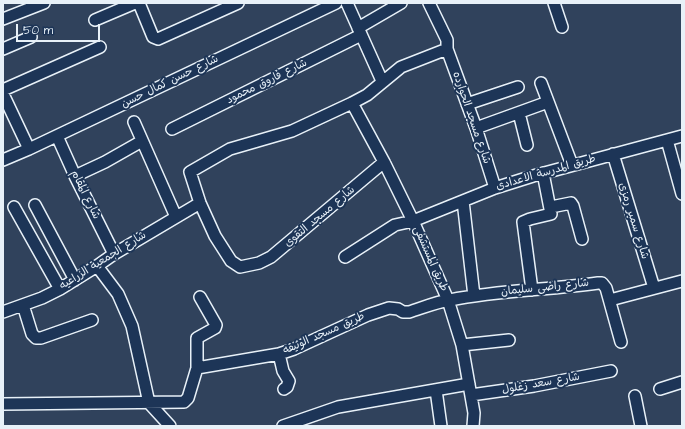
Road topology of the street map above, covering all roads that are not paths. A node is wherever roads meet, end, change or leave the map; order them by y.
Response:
1 (44, 3) edge
2 (135, 3) edge
3 (139, 3) edge
4 (238, 3) edge
5 (336, 3) edge
6 (347, 3) edge
7 (401, 3) edge
8 (429, 3) edge
9 (554, 3) edge
10 (3, 19) edge
11 (96, 20) dead end
12 (562, 27) dead end
13 (359, 31) junction
14 (31, 37) dead end
15 (100, 47) dead end
16 (3, 49) edge
17 (446, 49) junction
18 (382, 81) junction
19 (541, 83) dead end
20 (518, 88) dead end
21 (3, 90) edge
22 (3, 94) edge
23 (548, 102) junction
24 (352, 103) junction
25 (467, 104) junction
26 (518, 113) junction
27 (134, 122) dead end
28 (476, 128) junction
29 (172, 129) dead end
30 (57, 136) junction
31 (682, 136) edge
32 (142, 140) junction
33 (667, 140) junction
34 (527, 145) dead end
35 (29, 149) junction
36 (613, 154) junction
37 (3, 160) edge
38 (384, 162) junction
39 (572, 165) junction
40 (543, 173) junction
41 (75, 176) junction
42 (495, 188) junction
43 (682, 194) edge
44 (463, 201) junction
45 (200, 203) junction
46 (35, 205) dead end
47 (14, 206) dead end
48 (551, 207) junction
49 (176, 217) junction
50 (414, 221) junction
51 (582, 239) dead end
52 (114, 254) junction
53 (345, 257) dead end
54 (97, 266) junction
55 (76, 280) junction
56 (682, 281) edge
57 (654, 288) junction
58 (60, 289) junction
59 (532, 290) junction
60 (474, 296) junction
61 (200, 297) dead end
62 (448, 300) junction
63 (610, 300) junction
64 (24, 305) junction
65 (3, 312) edge
66 (92, 320) dead end
67 (509, 340) dead end
68 (621, 342) dead end
69 (462, 345) junction
70 (279, 354) junction
71 (197, 368) junction
72 (612, 371) dead end
73 (682, 382) edge
74 (284, 389) dead end
75 (660, 389) dead end
76 (436, 390) junction
77 (470, 390) junction
78 (635, 396) dead end
79 (149, 403) junction
80 (3, 404) edge
81 (170, 426) edge
82 (283, 426) edge
83 (441, 426) edge
84 (473, 426) edge
85 (642, 426) edge

1 - 10 street
2 - 11 street
3 - 4 street
5 - 30 street, شارع حسن كمال حسن
6 - 13 street
7 - 13 street, شارع فاروق محمود
8 - 17 street, شارع مسجد الحوارده
9 - 12 street
13 - 18 street
13 - 29 street, شارع فاروق محمود
14 - 16 street
15 - 21 street
17 - 18 street
17 - 25 street, شارع مسجد الحوارده
18 - 24 street
19 - 23 street
20 - 25 street
22 - 35 street
23 - 26 street
23 - 39 street
24 - 38 street, طريق المستشفى
24 - 45 street
25 - 28 street, شارع مسجد الحوارده
26 - 28 street
26 - 34 street
27 - 32 street
28 - 42 street, شارع مسجد الحوارده
30 - 35 street, شارع حسن كمال حسن
30 - 41 street, شارع المقام
31 - 33 street, طريق المدرسة الاعدادى
32 - 41 street
32 - 49 street
33 - 36 street, طريق المدرسة الاعدادى
33 - 43 street
35 - 37 street, شارع حسن كمال حسن
36 - 39 street, طريق المدرسة الاعدادى
36 - 57 street, شارع سمير رمزى
38 - 45 street, شارع مسجد التقوى
38 - 50 street, طريق المستشفى
39 - 40 street, طريق المدرسة الاعدادى
40 - 42 street, طريق المدرسة الاعدادى
40 - 48 street
41 - 52 street, شارع المقام
42 - 44 street, طريق المدرسة الاعدادى
44 - 50 street, طريق المدرسة الاعدادى
44 - 60 street
45 - 49 street, شارع الجمعية الزراعيه
46 - 55 street
47 - 58 street
48 - 51 street
48 - 59 street
49 - 52 street, شارع الجمعية الزراعيه
50 - 53 street, طريق المدرسة الاعدادى
50 - 62 street, طريق المستشفى
52 - 54 street, شارع الجمعية الزراعيه
54 - 55 street, شارع الجمعية الزراعيه
54 - 79 street
55 - 58 street, شارع الجمعية الزراعيه
56 - 57 street
57 - 63 street
58 - 64 street, شارع الجمعية الزراعيه
59 - 60 street, شارع راضى سليمان
59 - 63 street, شارع راضى سليمان
60 - 62 street, شارع راضى سليمان
61 - 71 street
62 - 69 street, طريق المستشفى
62 - 70 street, طريق مسجد الوثيقه
63 - 68 street, شارع راضى سليمان
64 - 65 street, شارع الجمعية الزراعيه
64 - 66 street
67 - 69 street
69 - 77 street, طريق المستشفى
70 - 71 street, طريق مسجد الوثيقه
70 - 74 street
71 - 79 street
72 - 77 street, شارع سعد زغلول
73 - 75 street
76 - 77 street, شارع سعد زغلول
76 - 82 street, شارع سعد زغلول
76 - 83 street
77 - 84 street, طريق المستشفى
78 - 85 street
79 - 80 street
79 - 81 street

